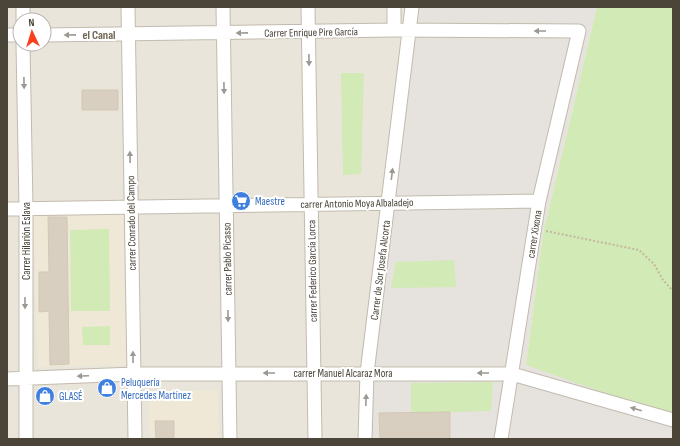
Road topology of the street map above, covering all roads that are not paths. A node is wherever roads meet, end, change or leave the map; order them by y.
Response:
1 (128, 7) edge
2 (222, 7) edge
3 (308, 7) edge
4 (394, 7) edge
5 (412, 7) edge
6 (394, 30) junction
7 (410, 30) junction
8 (579, 31) joint
9 (308, 32) junction
10 (129, 34) junction
11 (223, 34) junction
12 (52, 35) edge
13 (23, 52) edge
14 (539, 201) junction
15 (388, 203) junction
16 (311, 204) junction
17 (226, 205) junction
18 (131, 206) junction
19 (26, 208) junction
20 (7, 209) edge
21 (314, 373) junction
22 (367, 373) junction
23 (134, 374) junction
24 (229, 374) junction
25 (512, 374) junction
26 (7, 379) edge
27 (25, 379) junction
28 (673, 420) edge
29 (26, 439) edge
30 (135, 439) edge
31 (230, 439) edge
32 (315, 439) edge
33 (365, 439) edge
34 (501, 439) edge

1 - 10 street, carrer Conrado del Campo
2 - 11 street, carrer Pablo Picasso
3 - 9 street, carrer Federico García Lorca
4 - 6 street
5 - 7 street, Carrer de Sor Josefa Alcorta
6 - 7 street, Carrer Enrique Pire García
6 - 9 street, Carrer Enrique Pire García
8 -> 7 street, Carrer Enrique Pire García
15 -> 7 street, Carrer de Sor Josefa Alcorta
8 - 14 street, carrer Xixona
9 -> 11 street, Carrer Enrique Pire García
9 -> 16 street, carrer Federico García Lorca
10 - 11 street, Carrer Enrique Pire García
10 -> 12 street, Carrer Enrique Pire García
18 -> 10 street, carrer Conrado del Campo
11 -> 17 street, carrer Pablo Picasso
13 -> 19 street, Carrer Hilarión Eslava
14 - 15 street, carrer Antonio Moya Albaladejo
14 - 25 street, carrer Xixona
15 - 16 street, carrer Antonio Moya Albaladejo
15 - 22 street, Carrer de Sor Josefa Alcorta
16 - 17 street, carrer Antonio Moya Albaladejo
16 - 21 street, carrer Federico García Lorca
17 - 18 street, carrer Antonio Moya Albaladejo
17 -> 24 street, carrer Pablo Picasso
18 - 19 street, carrer Antonio Moya Albaladejo
23 -> 18 street, carrer Conrado del Campo
19 - 20 street, carrer Antonio Moya Albaladejo
19 -> 27 street, Carrer Hilarión Eslava
21 - 22 street, carrer Manuel Alcaraz Mora
21 -> 24 street, carrer Manuel Alcaraz Mora
21 - 32 street, carrer Federico García Lorca
25 -> 22 street, carrer Manuel Alcaraz Mora
33 -> 22 street, Carrer de Sor Josefa Alcorta
23 - 24 street, carrer Manuel Alcaraz Mora
23 -> 27 street, carrer Manuel Alcaraz Mora
23 - 30 street, carrer Conrado del Campo
24 - 31 street, carrer Pablo Picasso
28 -> 25 street, carrer Manuel Alcaraz Mora
25 - 34 street, carrer Xixona
26 - 27 street, carrer Manuel Alcaraz Mora
27 - 29 street, Carrer Hilarión Eslava

